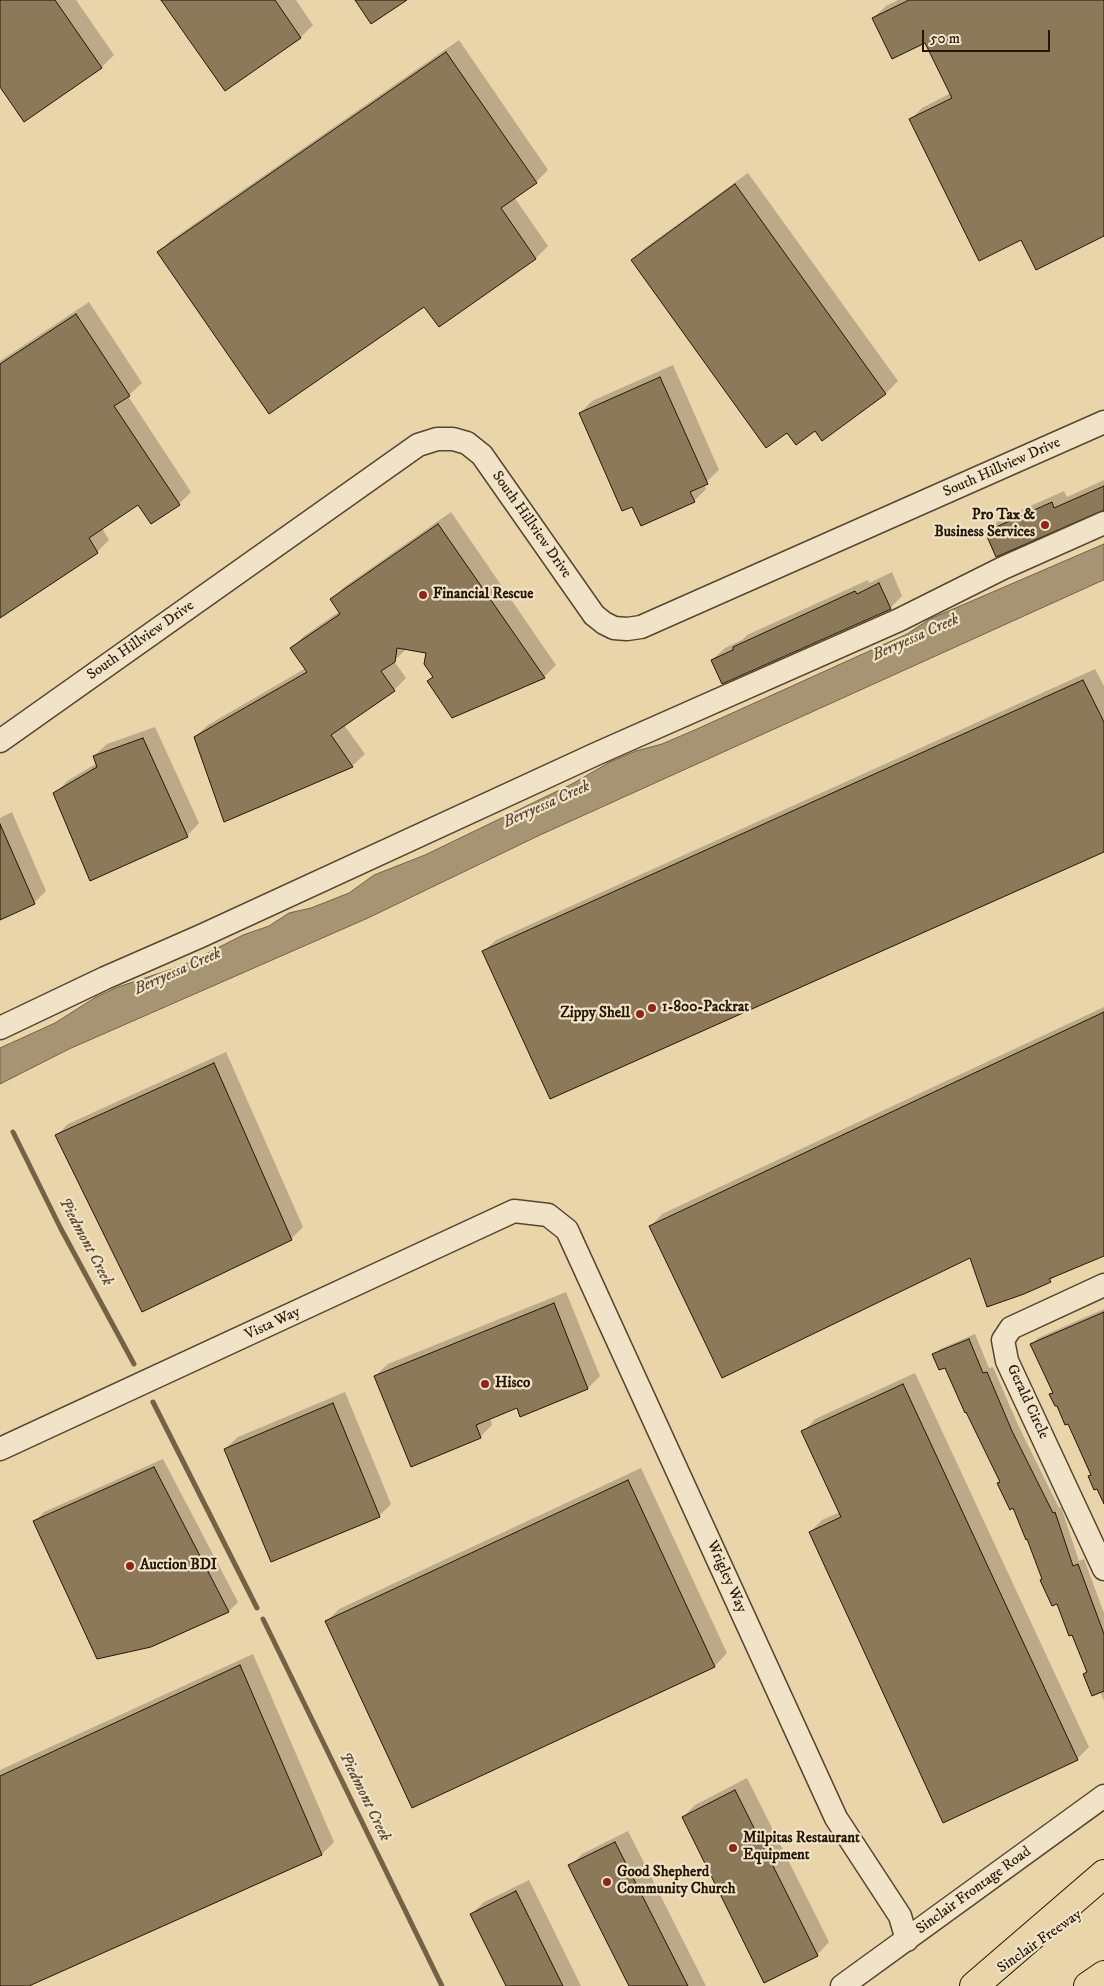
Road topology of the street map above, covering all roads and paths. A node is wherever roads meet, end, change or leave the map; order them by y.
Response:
1 (1104, 422) edge
2 (1104, 523) edge
3 (0, 741) edge
4 (0, 1028) edge
5 (548, 1215) joint
6 (1104, 1285) edge
7 (0, 1449) edge
8 (1104, 1569) edge
9 (1104, 1796) edge
10 (1104, 1874) edge
11 (1104, 1897) edge
12 (907, 1940) junction
13 (842, 1986) edge
14 (974, 1986) edge

1 - 3 street, South Hillview Drive
2 - 4 street
5 - 7 street, Vista Way
5 - 12 street, Wrigley Way
6 - 8 street, Gerald Circle
9 - 12 street, Sinclair Frontage Road
10 - 14 highway
11 - 14 highway, Sinclair Freeway
12 - 13 street, Sinclair Frontage Road

